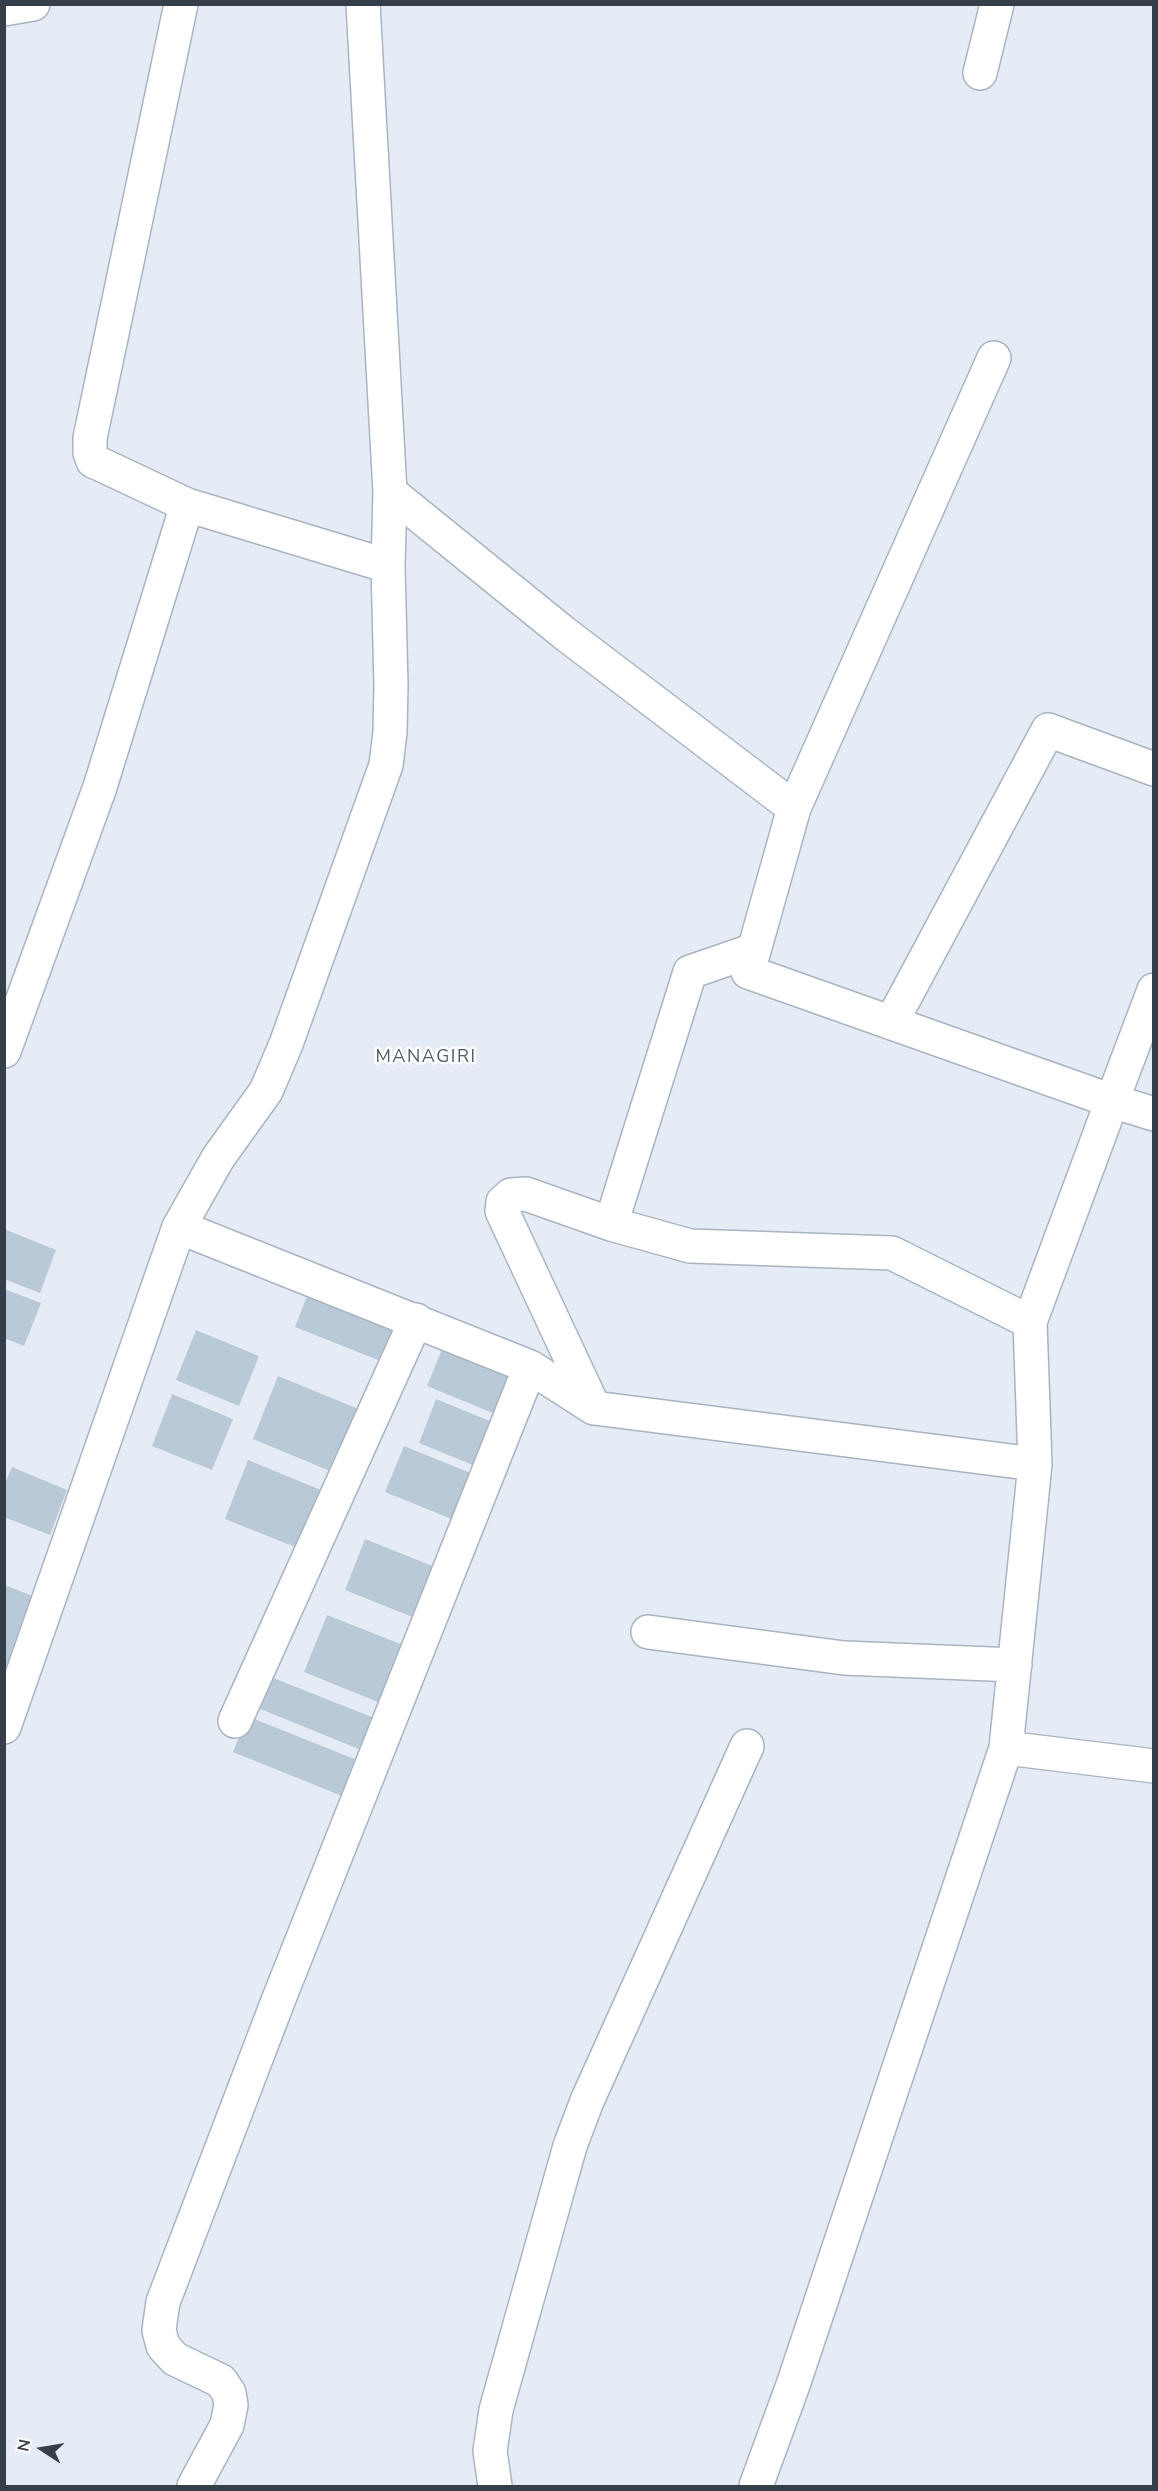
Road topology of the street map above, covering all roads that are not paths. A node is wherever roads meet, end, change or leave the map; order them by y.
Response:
1 (33, 4) edge
2 (181, 4) edge
3 (363, 4) edge
4 (997, 4) edge
5 (4, 9) edge
6 (980, 73) dead end
7 (994, 358) dead end
8 (390, 492) junction
9 (187, 505) junction
10 (388, 566) junction
11 (1154, 769) edge
12 (794, 808) junction
13 (754, 950) junction
14 (1154, 990) edge
15 (891, 1023) junction
16 (4, 1051) edge
17 (1112, 1101) junction
18 (1154, 1114) edge
19 (611, 1224) junction
20 (179, 1227) junction
21 (416, 1320) junction
22 (1030, 1322) junction
23 (530, 1366) junction
24 (594, 1408) junction
25 (1035, 1464) junction
26 (648, 1632) dead end
27 (1015, 1665) junction
28 (235, 1721) dead end
29 (4, 1727) edge
30 (747, 1746) dead end
31 (1006, 1748) junction
32 (1154, 1766) edge
33 (194, 2487) edge
34 (495, 2487) edge
35 (756, 2487) edge

1 - 5 street
2 - 9 street
3 - 8 street
4 - 6 street
7 - 12 street
8 - 10 street
8 - 12 street
9 - 10 street
9 - 16 street
10 - 20 street
11 - 15 street
12 - 13 street
13 - 15 street
13 - 19 street
14 - 17 street
15 - 17 street
17 - 18 street
17 - 22 street
19 - 22 street
19 - 24 street
20 - 21 street
20 - 29 street
21 - 23 street
21 - 28 street
22 - 25 street
23 - 24 street
23 - 33 street
24 - 25 street
25 - 27 street
26 - 27 street
27 - 31 street
30 - 34 street
31 - 32 street
31 - 35 street

